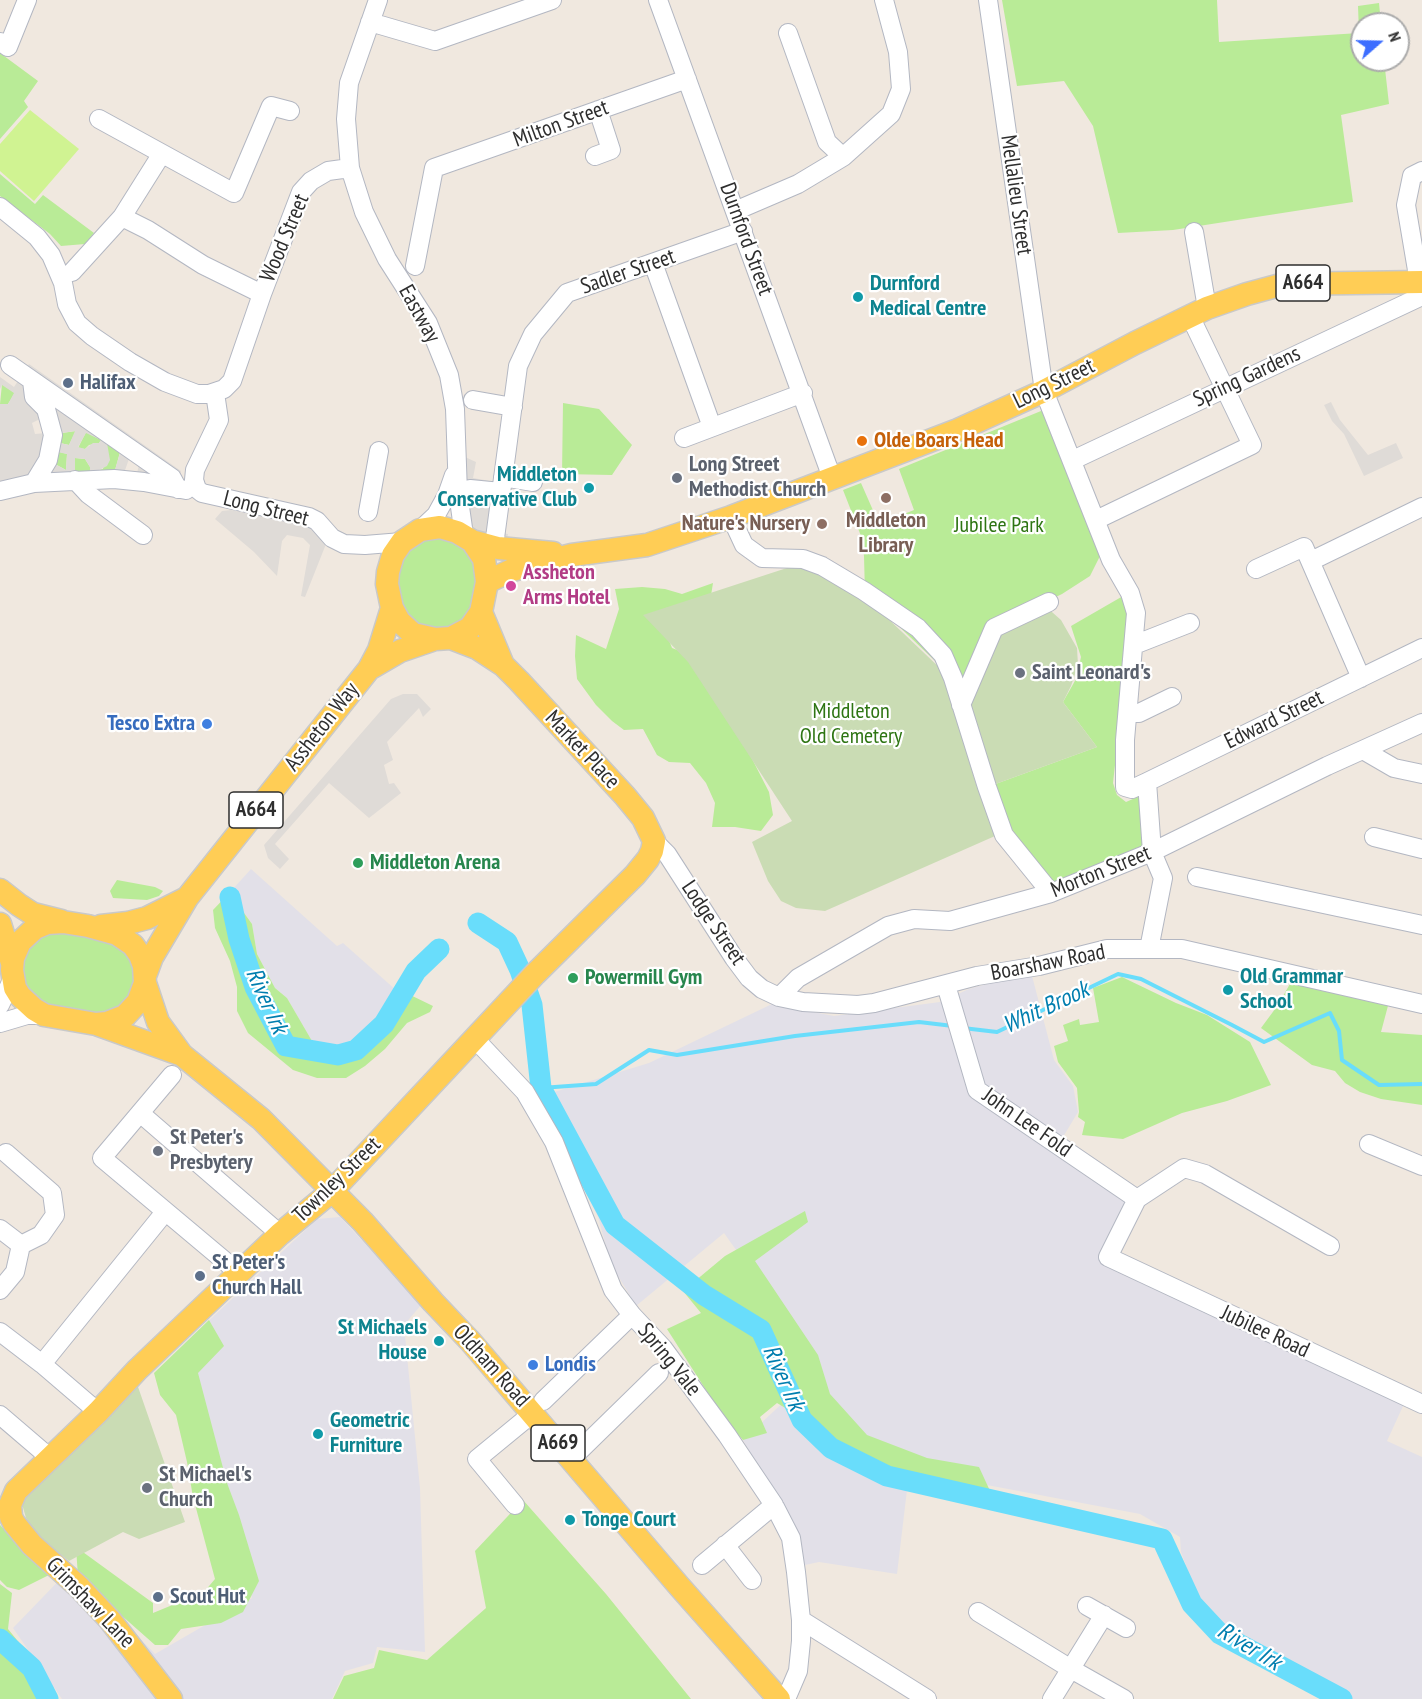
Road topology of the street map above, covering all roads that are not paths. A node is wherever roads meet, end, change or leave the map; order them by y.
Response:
1 (27, 0) edge
2 (378, 0) edge
3 (552, 0) edge
4 (658, 0) edge
5 (885, 0) edge
6 (988, 0) edge
7 (370, 22) junction
8 (788, 33) dead end
9 (4, 44) edge
10 (687, 79) junction
11 (598, 110) junction
12 (290, 111) dead end
13 (99, 119) dead end
14 (161, 155) junction
15 (595, 156) dead end
16 (843, 157) junction
17 (350, 168) junction
18 (1422, 171) edge
19 (0, 207) edge
20 (735, 211) junction
21 (122, 216) junction
22 (743, 231) junction
23 (1194, 232) dead end
24 (653, 263) junction
25 (415, 266) dead end
26 (65, 272) junction
27 (1421, 287) edge
28 (262, 294) junction
29 (1198, 312) junction
30 (5, 372) edge
31 (32, 381) junction
32 (1224, 387) junction
33 (1044, 391) junction
34 (215, 393) junction
35 (803, 393) junction
36 (473, 400) dead end
37 (513, 407) junction
38 (712, 427) junction
39 (684, 438) dead end
40 (379, 451) dead end
41 (1073, 460) junction
42 (457, 468) junction
43 (832, 478) junction
44 (75, 480) junction
45 (533, 482) dead end
46 (34, 483) junction
47 (502, 485) junction
48 (178, 489) junction
49 (197, 489) junction
50 (470, 489) dead end
51 (0, 491) edge
52 (1422, 507) edge
53 (368, 512) dead end
54 (731, 517) junction
55 (1096, 520) junction
56 (143, 535) dead end
57 (411, 536) junction
58 (468, 538) junction
59 (495, 538) dead end
60 (365, 545) junction
61 (572, 555) junction
62 (1311, 561) junction
63 (1256, 569) dead end
64 (388, 572) junction
65 (487, 582) junction
66 (1049, 602) dead end
67 (392, 608) junction
68 (481, 612) junction
69 (1190, 623) dead end
70 (443, 639) junction
71 (1134, 645) junction
72 (1422, 648) edge
73 (502, 665) junction
74 (369, 669) junction
75 (1361, 678) junction
76 (1172, 697) dead end
77 (961, 705) junction
78 (1128, 713) junction
79 (1422, 723) edge
80 (1362, 750) junction
81 (1422, 774) edge
82 (1148, 782) junction
83 (1125, 787) joint
84 (1374, 837) dead end
85 (654, 841) junction
86 (1422, 849) edge
87 (1152, 852) junction
88 (1197, 878) dead end
89 (1047, 887) junction
90 (0, 890) edge
91 (187, 898) junction
92 (63, 922) junction
93 (0, 924) edge
94 (1422, 925) edge
95 (88, 926) junction
96 (1149, 949) junction
97 (12, 971) junction
98 (145, 980) junction
99 (946, 985) junction
100 (779, 997) junction
101 (1422, 1004) edge
102 (0, 1005) edge
103 (44, 1015) junction
104 (0, 1023) edge
105 (96, 1024) junction
106 (475, 1039) junction
107 (177, 1065) junction
108 (140, 1113) junction
109 (1369, 1144) dead end
110 (6, 1153) dead end
111 (1422, 1166) edge
112 (332, 1191) junction
113 (1137, 1199) junction
114 (165, 1212) junction
115 (0, 1229) edge
116 (280, 1234) junction
117 (21, 1245) junction
118 (1330, 1246) dead end
119 (239, 1273) junction
120 (0, 1290) edge
121 (632, 1315) junction
122 (0, 1332) edge
123 (42, 1364) junction
124 (659, 1373) dead end
125 (1422, 1404) edge
126 (538, 1407) junction
127 (98, 1412) junction
128 (0, 1415) edge
129 (49, 1457) junction
130 (571, 1459) junction
131 (515, 1505) dead end
132 (774, 1505) junction
133 (5, 1506) edge
134 (725, 1545) junction
135 (702, 1565) dead end
136 (752, 1580) dead end
137 (1087, 1606) dead end
138 (978, 1612) dead end
139 (1104, 1616) junction
140 (801, 1620) junction
141 (1126, 1628) dead end
142 (1071, 1669) junction
143 (922, 1698) edge
144 (171, 1699) edge
145 (779, 1699) edge
146 (786, 1699) edge
147 (1052, 1699) edge
148 (1124, 1699) edge

1 - 9 street
2 - 7 street
3 - 7 street
4 - 10 street, Durnford Street
5 - 16 street
6 - 33 street, Mellalieu Street
7 - 17 street
8 - 16 street
10 - 11 street, Milton Street
10 - 20 street, Durnford Street
11 - 15 street
11 - 25 street, Milton Street
12 - 14 street
13 - 14 street
14 - 21 street
16 - 20 street
17 - 28 street, Wood Street
17 - 42 street, Eastway
18 - 27 street
19 - 26 street
20 - 22 street, Durnford Street
21 - 26 street
21 - 28 street
22 - 24 street, Sadler Street
22 - 35 street, Durnford Street
23 - 29 street
24 - 37 street, Sadler Street
24 - 38 street
26 - 34 street
27 - 29 main road, A664
27 - 32 street, Spring Gardens
28 - 34 street, Wood Street
29 - 32 street
29 - 33 main road, Long Street / A664
30 - 31 street
31 - 46 street
31 - 48 street
32 - 41 street, Spring Gardens
32 - 55 street
33 - 41 street, Mellalieu Street
33 - 43 main road, Long Street / A664
34 - 49 street
35 - 38 street
35 - 43 street, Durnford Street
36 - 37 street
37 - 47 street, Sadler Street
38 - 39 street
40 - 53 street
41 - 55 street, Mellalieu Street
42 - 57 street, Eastway
42 - 58 street, Eastway
43 - 54 main road, Long Street / A664
44 - 46 street, Long Street
44 - 48 street, Long Street
44 - 56 street
45 - 47 street
46 - 51 street, Long Street
47 - 50 street
47 - 59 street, Sadler Street
48 - 49 street, Long Street
49 - 60 street, Long Street
52 - 62 street
54 - 61 main road, Long Street / A664
54 - 77 street
55 - 71 street, Mellalieu Street
57 - 58 main road, A664
57 - 60 street, Long Street
57 - 64 main road, A664
58 - 61 main road, Long Street / A664
58 - 65 main road
60 - 64 street
61 - 65 main road, Long Street / A664
62 - 63 street
62 - 75 street
64 - 67 main road, A664
65 - 68 main road
66 - 77 street
67 - 70 main road
67 - 74 main road, Assheton Way / A664
68 - 70 main road, A664
68 - 73 main road, Market Place
69 - 71 street
70 - 73 main road, Market Place
70 - 74 main road, Assheton Way / A664
71 - 78 street, Mellalieu Street
72 - 75 street, Edward Street
73 - 85 main road, Market Place
74 - 91 main road, Assheton Way / A664
75 - 82 street, Edward Street
76 - 78 street
77 - 89 street
78 - 83 street, Mellalieu Street
79 - 80 street, Morton Street
80 - 81 street
80 - 87 street, Morton Street
82 - 83 street, Edward Street
82 - 87 street
84 - 86 street
85 - 100 street, Lodge Street
85 - 106 main road, Townley Street
87 - 89 street, Morton Street
87 - 96 street
88 - 94 street
89 - 100 street, Morton Street
90 - 92 main road, A664
91 - 95 main road, Assheton Way / A664
91 - 98 main road, Assheton Way / A664
92 - 95 main road, A664
92 - 97 main road, A664
93 - 97 main road, A664
95 - 98 main road, A664
96 - 99 street, Boarshaw Road
96 - 101 street, Boarshaw Road
97 - 102 street
97 - 103 main road, A664
98 - 105 main road, A664
98 - 107 main road, Oldham Road
99 - 100 street, Boarshaw Road
99 - 113 street, John Lee Fold
103 - 104 street
103 - 105 main road, A664
105 - 107 main road, Oldham Road
106 - 112 main road, Townley Street
106 - 121 street, Spring Vale
107 - 108 street
107 - 112 main road, Oldham Road / A669
108 - 114 street
108 - 116 street
109 - 111 street
110 - 117 street
112 - 116 main road, Townley Street
112 - 126 main road, Oldham Road / A669
113 - 118 street
113 - 125 street, Jubilee Road
114 - 119 street
114 - 123 street
115 - 117 street
116 - 119 main road, Townley Street
117 - 120 street
119 - 127 main road, Townley Street
121 - 126 street
121 - 132 street, Spring Vale
122 - 123 street
123 - 127 street
124 - 130 street
126 - 130 main road, Oldham Road / A669
126 - 131 street
127 - 129 main road, Townley Street
128 - 129 street
129 - 133 main road, Townley Street
130 - 145 main road, Oldham Road / A669
132 - 134 street
132 - 140 street, Spring Vale
133 - 144 main road, Grimshaw Lane
134 - 135 street
134 - 136 street
137 - 139 street
138 - 142 street
139 - 141 street
139 - 142 street
140 - 143 street
140 - 146 street, Spring Vale
142 - 147 street
142 - 148 street

